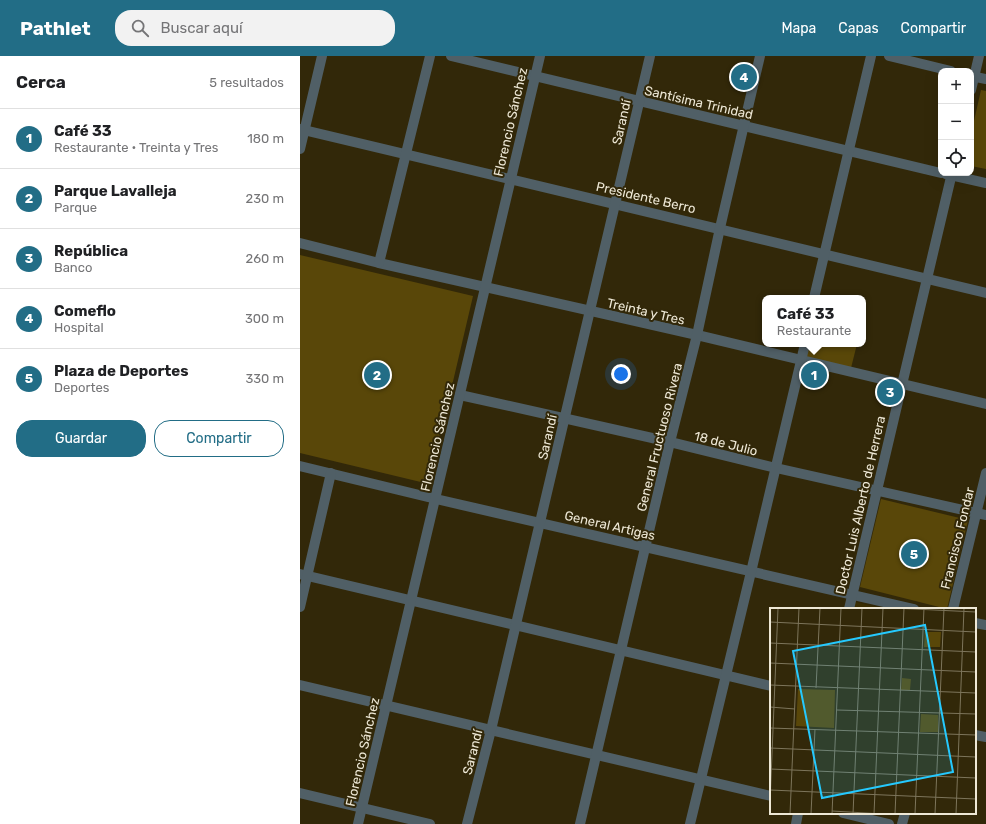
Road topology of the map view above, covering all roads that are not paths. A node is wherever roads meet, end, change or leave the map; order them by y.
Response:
1 (322, 56) edge
2 (430, 56) edge
3 (451, 56) edge
4 (540, 56) edge
5 (650, 56) edge
6 (760, 56) edge
7 (871, 56) edge
8 (889, 56) edge
9 (979, 56) edge
10 (939, 68) edge
11 (974, 73) edge
12 (535, 76) junction
13 (974, 76) edge
14 (986, 79) edge
15 (640, 101) junction
16 (744, 126) junction
17 (302, 129) edge
18 (300, 149) edge
19 (849, 150) junction
20 (406, 154) junction
21 (938, 171) edge
22 (946, 176) edge
23 (958, 176) edge
24 (510, 178) junction
25 (986, 184) edge
26 (615, 203) junction
27 (720, 228) junction
28 (300, 243) edge
29 (824, 253) junction
30 (379, 263) junction
31 (927, 278) junction
32 (485, 288) junction
33 (986, 293) edge
34 (815, 295) edge
35 (589, 311) junction
36 (697, 336) junction
37 (804, 347) edge
38 (801, 360) junction
39 (902, 384) junction
40 (460, 395) junction
41 (986, 404) edge
42 (564, 418) junction
43 (670, 442) junction
44 (300, 466) edge
45 (776, 468) junction
46 (331, 473) junction
47 (986, 473) edge
48 (877, 490) junction
49 (436, 499) junction
50 (981, 513) edge
51 (540, 522) junction
52 (645, 546) junction
53 (751, 572) junction
54 (304, 575) edge
55 (852, 595) junction
56 (412, 600) junction
57 (300, 607) edge
58 (849, 608) edge
59 (910, 608) edge
60 (953, 608) edge
61 (976, 623) edge
62 (516, 625) junction
63 (986, 625) edge
64 (621, 649) junction
65 (726, 675) junction
66 (300, 685) edge
67 (770, 686) edge
68 (386, 706) junction
69 (491, 730) junction
70 (976, 735) edge
71 (986, 738) edge
72 (596, 754) junction
73 (700, 780) junction
74 (300, 793) edge
75 (770, 796) edge
76 (362, 808) junction
77 (798, 814) edge
78 (847, 814) edge
79 (905, 814) edge
80 (358, 824) edge
81 (430, 824) edge
82 (468, 824) edge
83 (580, 824) edge
84 (690, 824) edge
85 (796, 824) edge
86 (889, 824) edge
87 (902, 824) edge

1 - 17 street
2 - 20 street
3 - 12 street, Santísima Trinidad
4 - 12 street, Florencio Sánchez
5 - 15 street, Sarandí
6 - 16 street, General Fructuoso Rivera
7 - 19 street
8 - 10 street
9 - 11 street
12 - 15 street, Santísima Trinidad
12 - 24 street, Florencio Sánchez
13 - 14 street
15 - 16 street, Santísima Trinidad
15 - 26 street, Sarandí
16 - 19 street, Santísima Trinidad
16 - 27 street, General Fructuoso Rivera
17 - 18 street
17 - 20 street, Presidente Berro
19 - 21 street, Santísima Trinidad
19 - 29 street
20 - 24 street, Presidente Berro
20 - 30 street
22 - 31 street, Doctor Luis Alberto de Herrera
23 - 25 street, Santísima Trinidad
24 - 26 street, Presidente Berro
24 - 32 street, Florencio Sánchez
26 - 27 street, Presidente Berro
26 - 35 street, Sarandí
27 - 29 street, Presidente Berro
27 - 36 street, General Fructuoso Rivera
28 - 30 street, Treinta y Tres
29 - 31 street, Presidente Berro
29 - 34 street
30 - 32 street, Treinta y Tres
31 - 33 street, Presidente Berro
31 - 39 street, Doctor Luis Alberto de Herrera
32 - 35 street, Treinta y Tres
32 - 40 street, Florencio Sánchez
35 - 36 street, Treinta y Tres
35 - 42 street, Sarandí
36 - 38 street, Treinta y Tres
36 - 43 street, General Fructuoso Rivera
37 - 38 street
38 - 39 street, Treinta y Tres
38 - 45 street
39 - 41 street, Treinta y Tres
39 - 48 street, Doctor Luis Alberto de Herrera
40 - 42 street, 18 de Julio
40 - 49 street, Florencio Sánchez
42 - 43 street, 18 de Julio
42 - 51 street, Sarandí
43 - 45 street, 18 de Julio
43 - 52 street, General Fructuoso Rivera
44 - 46 street, General Artigas
45 - 48 street, 18 de Julio
45 - 53 street
46 - 49 street, General Artigas
46 - 54 street
47 - 50 street, Francisco Fondar
48 - 50 street, 18 de Julio
48 - 55 street, Doctor Luis Alberto de Herrera
49 - 51 street, General Artigas
49 - 56 street, Florencio Sánchez
50 - 60 street, Francisco Fondar
51 - 52 street, General Artigas
51 - 62 street, Sarandí
52 - 53 street, General Artigas
52 - 64 street, General Fructuoso Rivera
53 - 55 street, General Artigas
53 - 65 street
54 - 56 street
54 - 57 street
55 - 58 street, Doctor Luis Alberto de Herrera
55 - 59 street, General Artigas
56 - 62 street
56 - 68 street, Florencio Sánchez
61 - 63 street
62 - 64 street
62 - 69 street, Sarandí
64 - 65 street
64 - 72 street, General Fructuoso Rivera
65 - 67 street
65 - 73 street
66 - 68 street
68 - 69 street
68 - 76 street, Florencio Sánchez
69 - 72 street
69 - 82 street, Sarandí
70 - 71 street
72 - 73 street
72 - 83 street, General Fructuoso Rivera
73 - 75 street
73 - 84 street
74 - 76 street
76 - 80 street, Florencio Sánchez
76 - 81 street
77 - 85 street
78 - 86 street
79 - 87 street

